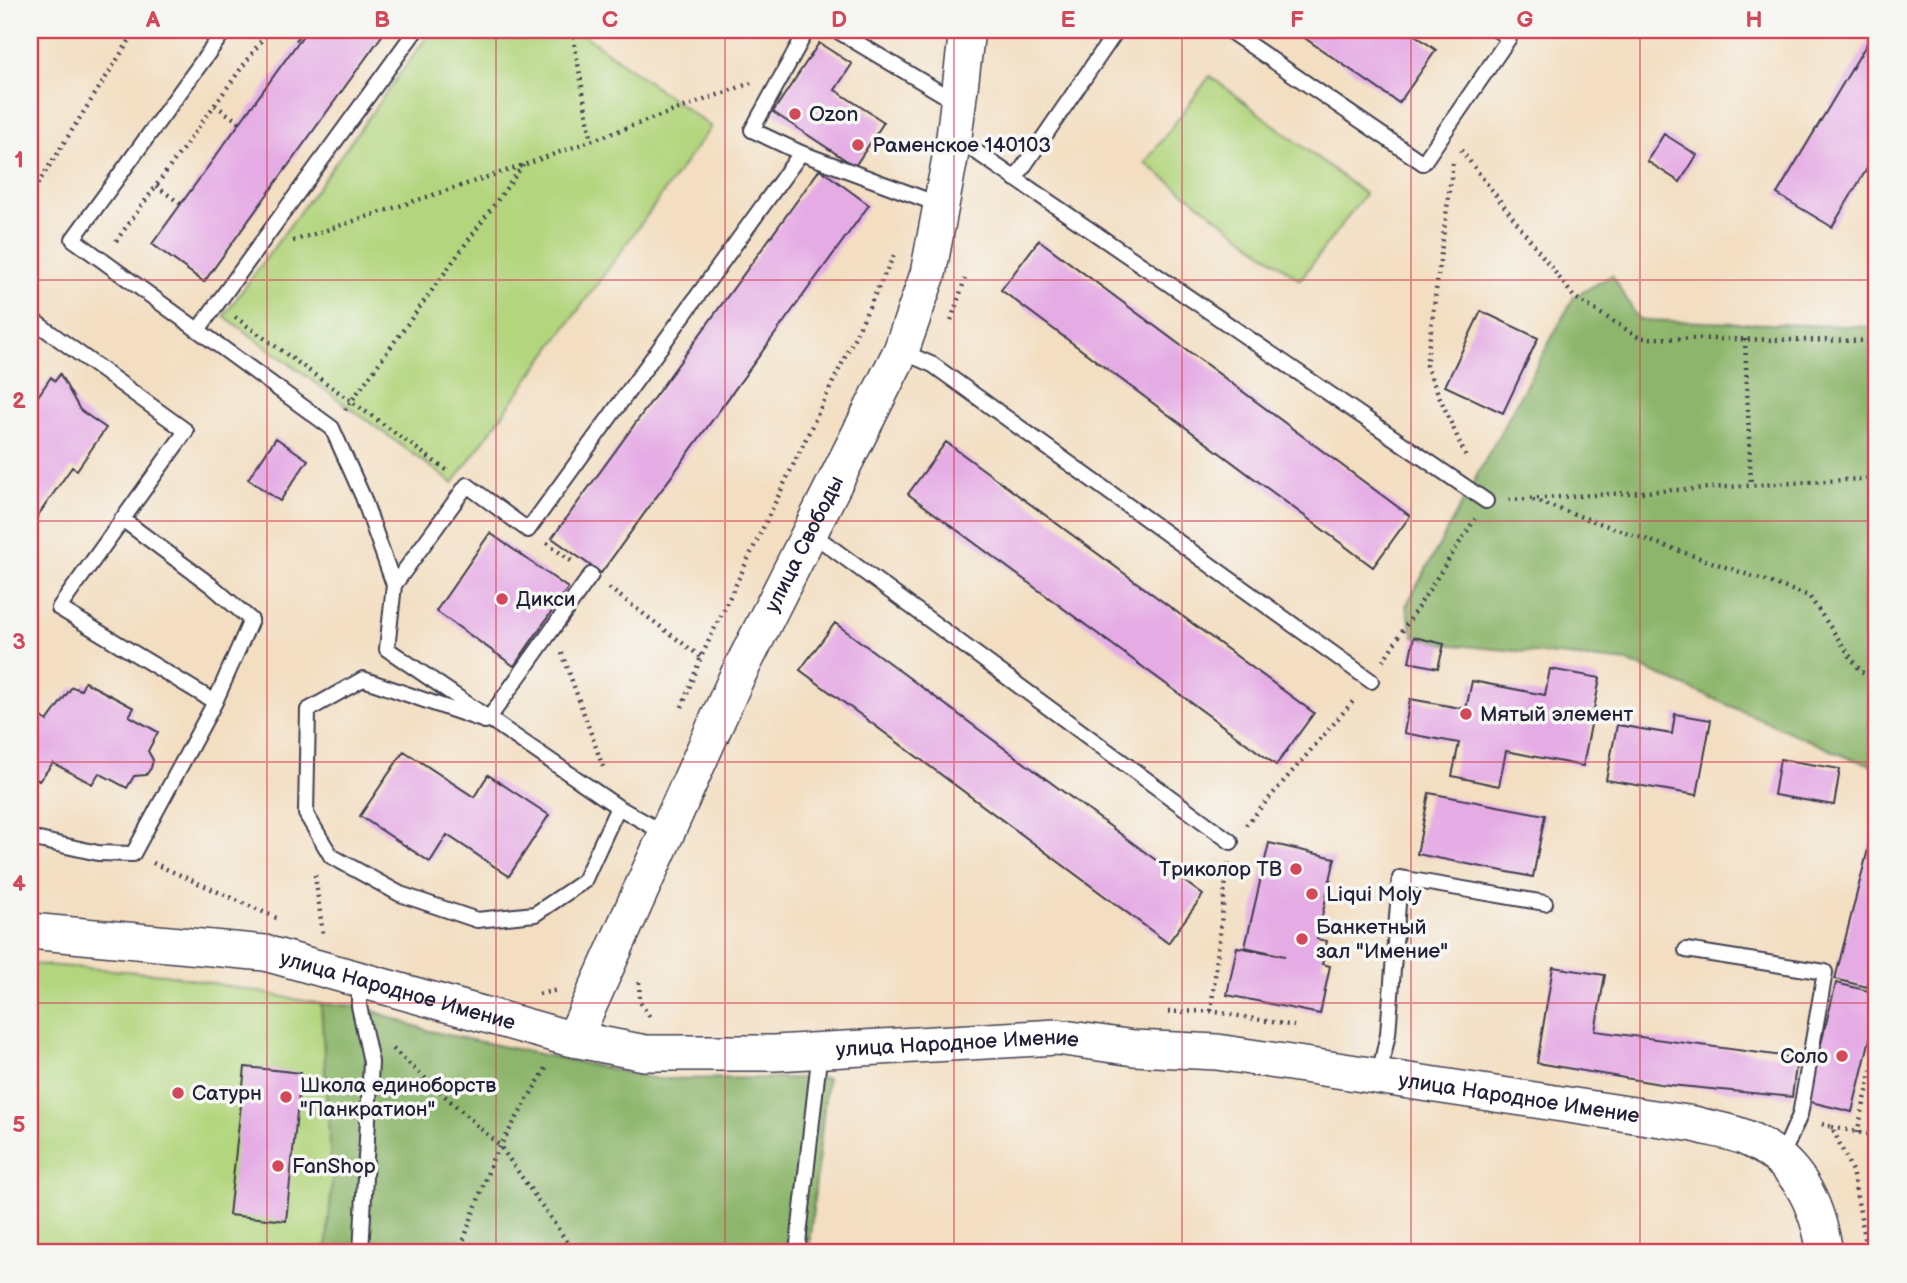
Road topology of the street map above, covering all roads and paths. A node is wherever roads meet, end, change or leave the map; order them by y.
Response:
1 (135, 30) edge
2 (225, 30) edge
3 (270, 30) edge
4 (285, 30) edge
5 (416, 30) edge
6 (572, 30) edge
7 (807, 30) edge
8 (836, 30) edge
9 (967, 30) edge
10 (1117, 30) edge
11 (1228, 30) edge
12 (1497, 30) edge
13 (299, 40) dead end
14 (784, 72) junction
15 (958, 103) junction
16 (215, 105) junction
17 (240, 123) dead end
18 (954, 137) junction
19 (591, 138) junction
20 (801, 153) junction
21 (524, 164) junction
22 (1015, 179) junction
23 (156, 186) junction
24 (30, 196) edge
25 (181, 204) dead end
26 (942, 206) junction
27 (116, 242) dead end
28 (896, 251) dead end
29 (253, 255) junction
30 (965, 276) dead end
31 (218, 304) junction
32 (30, 318) edge
33 (198, 330) junction
34 (1745, 339) junction
35 (1877, 341) edge
36 (901, 351) junction
37 (933, 365) junction
38 (352, 401) junction
39 (332, 428) junction
40 (1877, 478) edge
41 (467, 485) junction
42 (1751, 485) junction
43 (1529, 498) junction
44 (1486, 501) junction
45 (122, 520) junction
46 (528, 530) junction
47 (810, 532) junction
48 (591, 575) junction
49 (394, 585) junction
50 (553, 627) junction
51 (1877, 677) edge
52 (1371, 681) junction
53 (215, 702) junction
54 (488, 718) junction
55 (503, 728) junction
56 (618, 807) junction
57 (664, 833) junction
58 (30, 838) edge
59 (1231, 842) junction
60 (132, 854) junction
61 (314, 870) dead end
62 (1545, 903) dead end
63 (286, 922) dead end
64 (30, 930) edge
65 (311, 933) dead end
66 (1686, 950) dead end
67 (643, 969) dead end
68 (359, 978) junction
69 (562, 989) dead end
70 (537, 994) dead end
71 (1211, 1011) junction
72 (1157, 1013) dead end
73 (362, 1020) junction
74 (664, 1023) dead end
75 (1305, 1028) dead end
76 (574, 1039) junction
77 (1877, 1049) edge
78 (820, 1050) junction
79 (1379, 1074) junction
80 (1800, 1115) junction
81 (1832, 1127) junction
82 (1857, 1133) junction
83 (1877, 1136) edge
84 (1780, 1159) junction
85 (1826, 1252) edge
86 (361, 1253) edge
87 (575, 1253) edge
88 (797, 1253) edge
89 (1868, 1253) edge

1 - 24 path
2 - 33 lane
3 - 16 path
4 - 13 path
5 - 29 lane
6 - 19 path
7 - 14 lane
8 - 15 lane
9 - 15 street, улица Свободы
10 - 22 lane
11 - 12 lane
14 - 19 path
14 - 20 lane
15 - 18 street, улица Свободы
16 - 17 path
16 - 23 path
18 - 22 lane
18 - 26 street, улица Свободы
19 - 21 path
20 - 26 lane
20 - 46 lane
21 - 29 path
21 - 38 path
22 - 44 lane
23 - 25 path
23 - 27 path
26 - 36 street, улица Свободы
28 - 48 path
29 - 31 lane
30 - 37 path
31 - 33 lane
31 - 38 path
32 - 45 lane
33 - 39 lane
34 - 35 path
34 - 42 path
34 - 44 path
36 - 37 lane
36 - 47 street, улица Свободы
37 - 52 lane
38 - 39 path
38 - 41 path
39 - 49 lane
40 - 42 path
41 - 46 lane
41 - 49 lane
42 - 43 path
43 - 44 path
43 - 51 path
44 - 52 path
45 - 53 lane
45 - 53 lane
46 - 48 path
47 - 57 street, улица Свободы
47 - 59 lane
48 - 50 lane
49 - 54 lane
50 - 54 lane
50 - 56 path
52 - 59 path
53 - 60 lane
54 - 55 lane
55 - 56 lane
55 - 56 lane
56 - 57 lane
57 - 76 street, улица Свободы
58 - 60 lane
59 - 71 path
60 - 63 path
61 - 65 path
62 - 79 lane
64 - 68 street, улица Народное Имение
66 - 80 lane
67 - 74 path
68 - 73 lane
68 - 76 street, улица Народное Имение
69 - 70 path
71 - 72 path
71 - 75 path
73 - 86 lane
73 - 87 path
76 - 78 street, улица Народное Имение
77 - 82 path
78 - 79 street, улица Народное Имение
78 - 88 lane
79 - 84 street, улица Народное Имение
80 - 81 path
80 - 84 lane
81 - 82 path
81 - 89 path
82 - 83 path
84 - 85 street, улица Народное Имение

